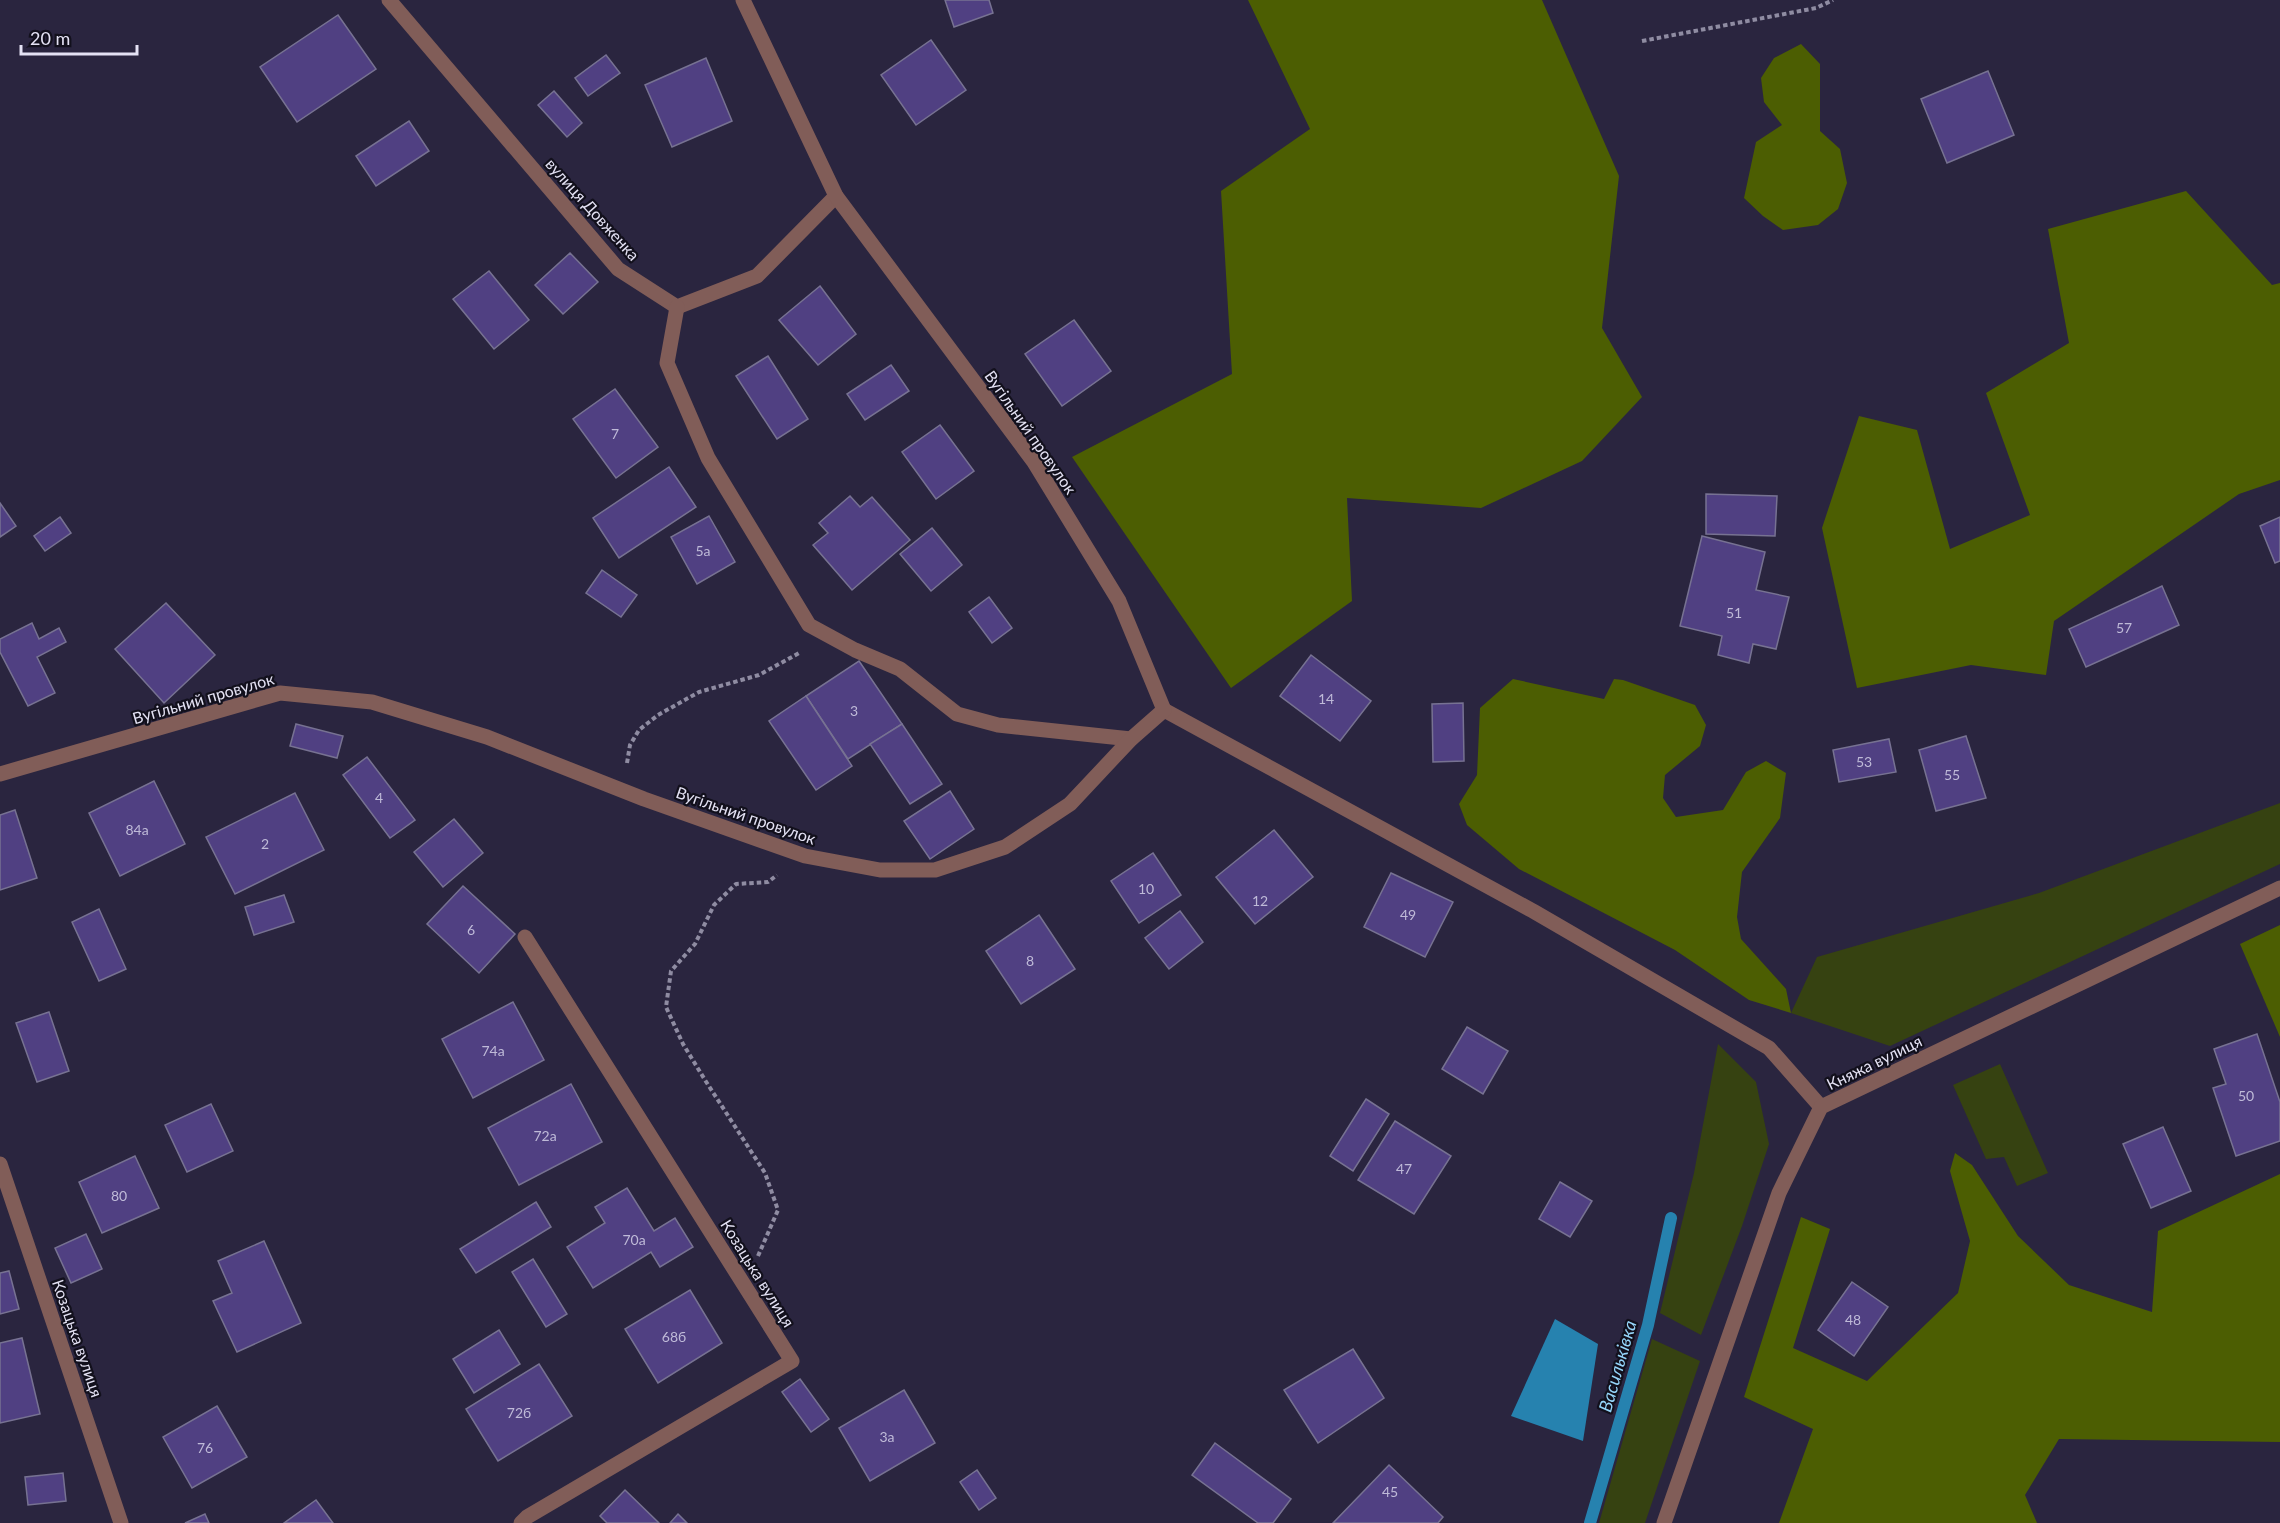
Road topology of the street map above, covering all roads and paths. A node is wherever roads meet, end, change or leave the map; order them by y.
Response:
1 (389, 0) edge
2 (743, 0) edge
3 (1833, 0) edge
4 (1642, 41) dead end
5 (836, 196) junction
6 (677, 307) junction
7 (831, 637) junction
8 (1164, 710) junction
9 (1131, 739) junction
10 (0, 774) edge
11 (630, 794) junction
12 (805, 856) junction
13 (2280, 888) edge
14 (525, 937) dead end
15 (1821, 1107) junction
16 (0, 1164) edge
17 (742, 1282) junction
18 (121, 1523) edge
19 (521, 1523) edge
20 (1664, 1523) edge

1 - 6 street, вулиця Довженка
2 - 5 street, Вугільний провулок
3 - 4 path
5 - 6 street
5 - 8 street, Вугільний провулок
6 - 7 street
7 - 9 street
7 - 11 path
8 - 9 street, Вугільний провулок
8 - 15 street
9 - 12 street, Вугільний провулок
10 - 11 street, Вугільний провулок
11 - 12 street, Вугільний провулок
12 - 17 path
13 - 15 street, Княжа вулиця
14 - 17 street, Козацька вулиця
15 - 20 street, Княжа вулиця
16 - 18 street, Козацька вулиця
17 - 19 street, Козацька вулиця

